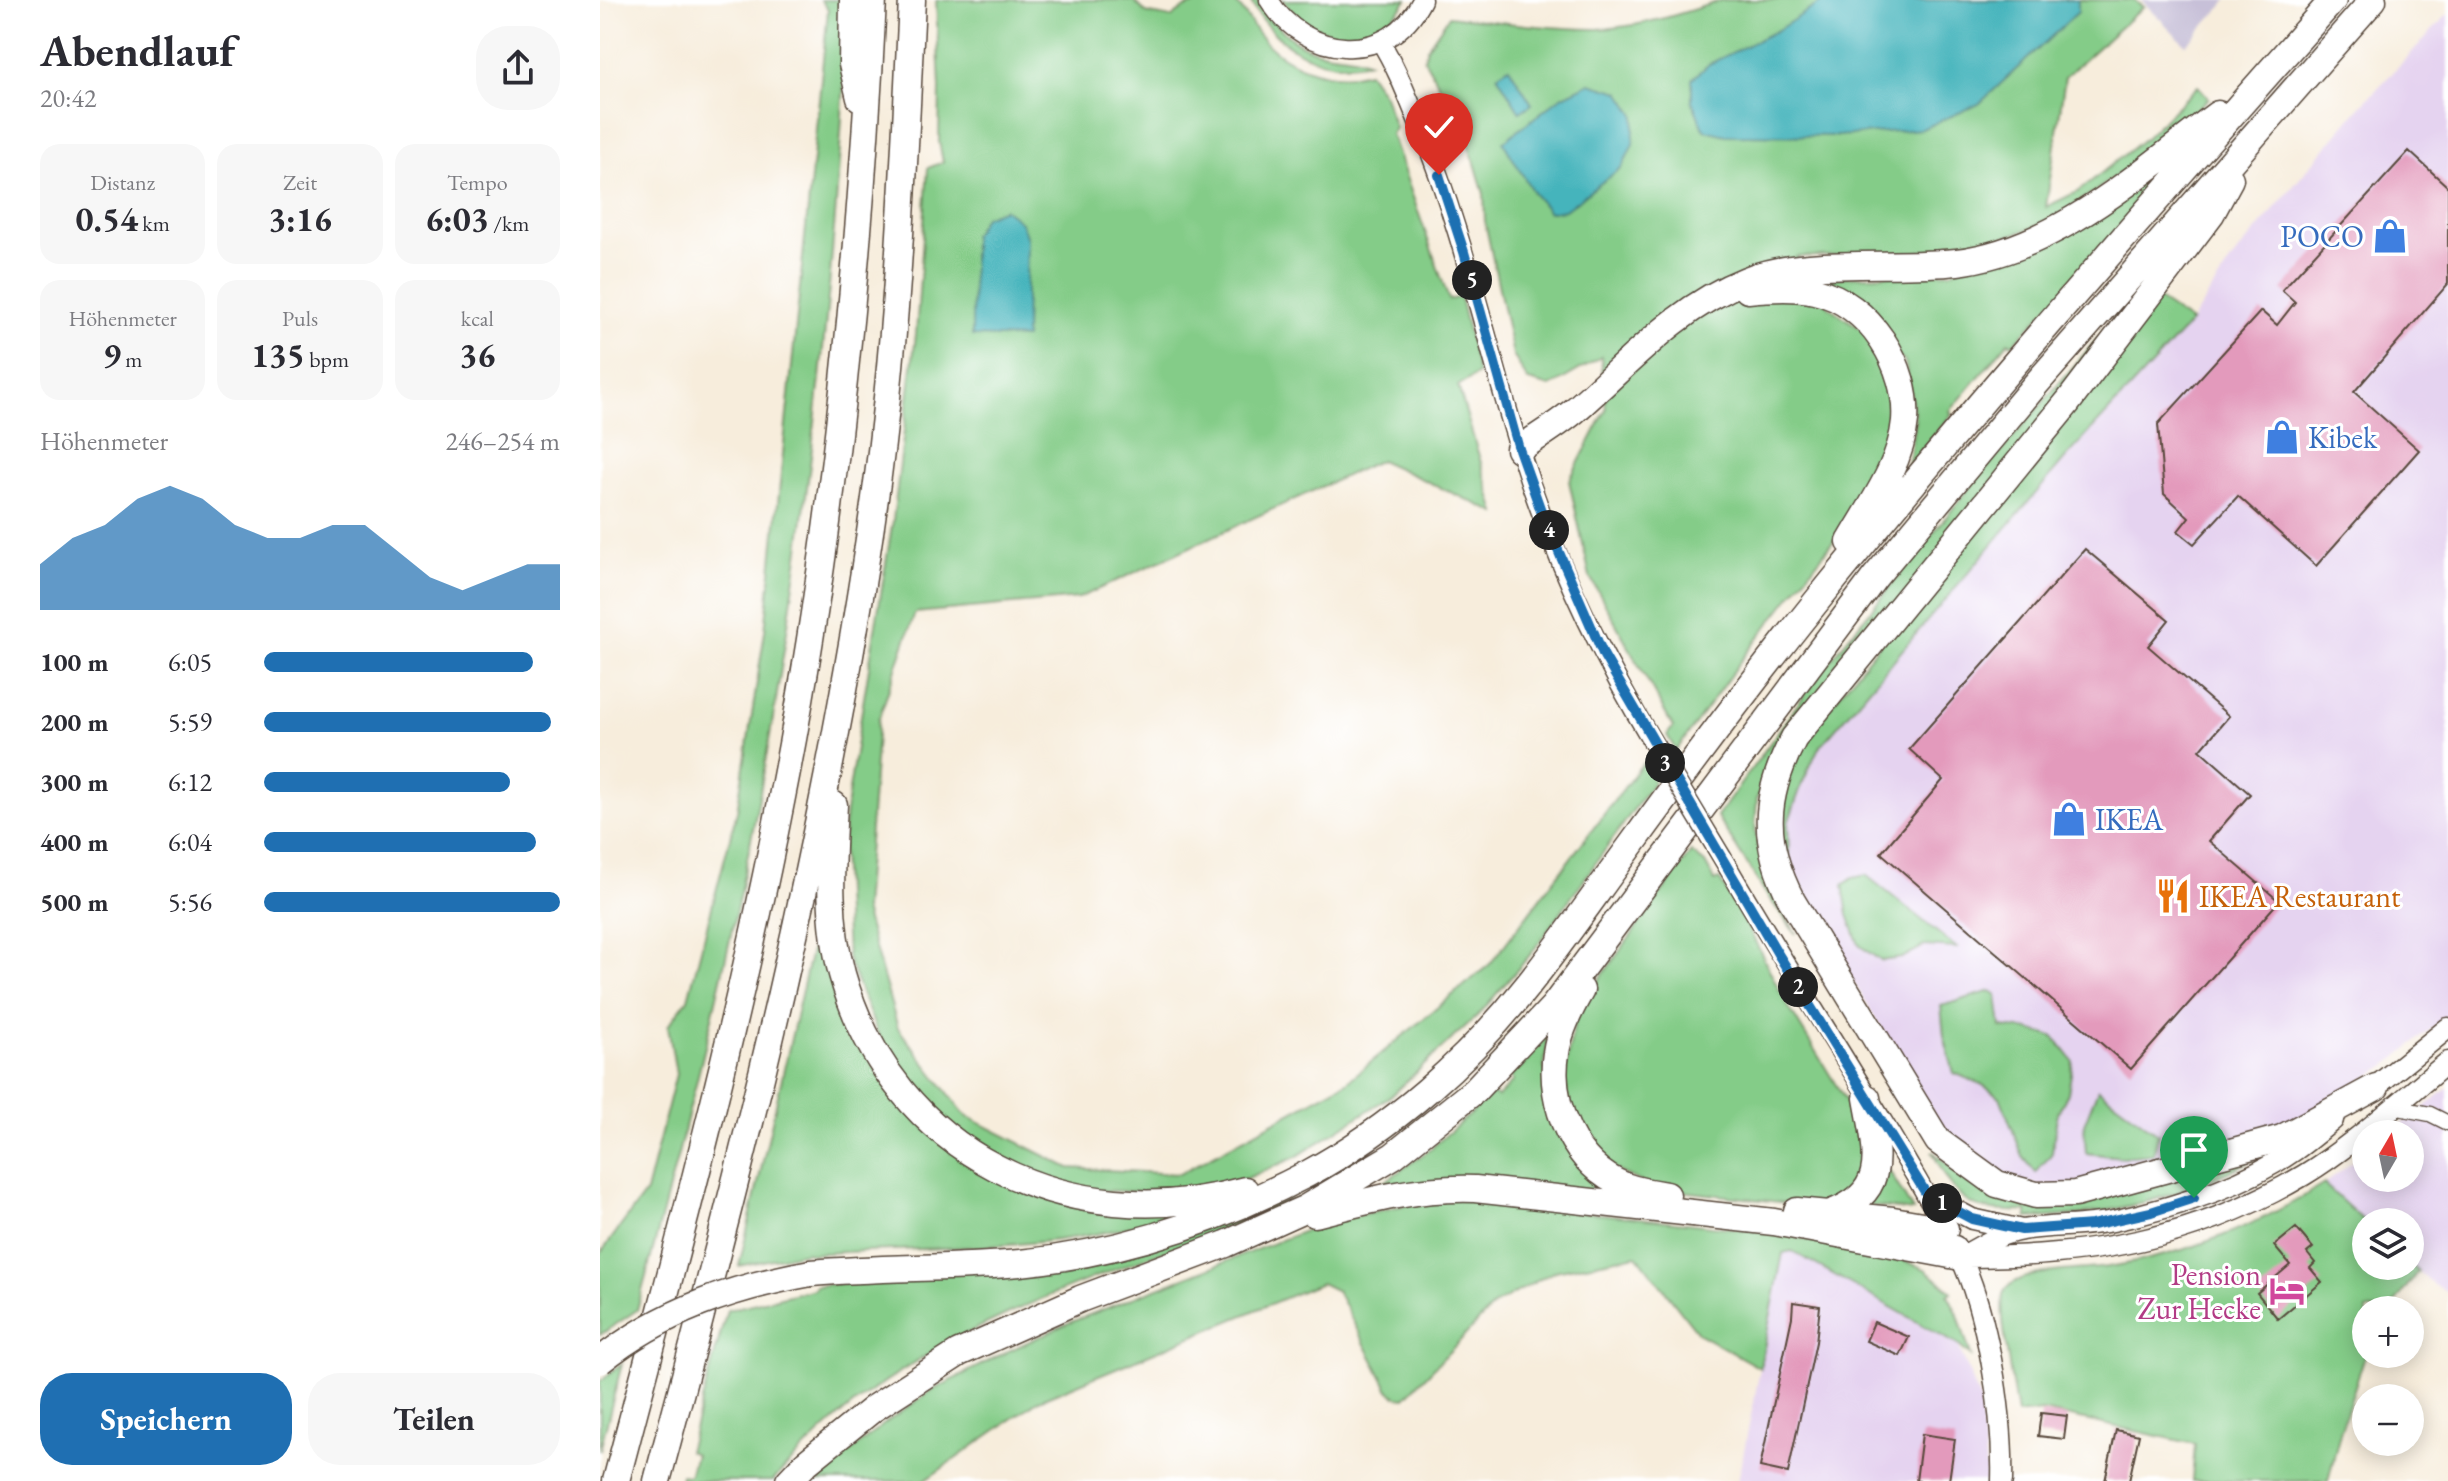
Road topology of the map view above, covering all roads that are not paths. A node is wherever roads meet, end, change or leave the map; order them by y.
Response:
1 (853, 0) edge
2 (873, 0) edge
3 (912, 0) edge
4 (1269, 0) edge
5 (1422, 0) edge
6 (2333, 0) edge
7 (2373, 0) edge
8 (1380, 41) junction
9 (2256, 85) junction
10 (867, 125) junction
11 (2258, 131) junction
12 (1712, 296) junction
13 (1519, 449) junction
14 (1815, 604) junction
15 (837, 724) junction
16 (1624, 909) junction
17 (2448, 1028) edge
18 (2448, 1062) edge
19 (2384, 1097) junction
20 (1867, 1098) junction
21 (2448, 1123) edge
22 (1310, 1172) junction
23 (1927, 1195) junction
24 (1828, 1214) junction
25 (1262, 1228) junction
26 (1945, 1229) junction
27 (2022, 1230) junction
28 (1961, 1257) junction
29 (600, 1361) edge
30 (616, 1481) edge
31 (657, 1481) edge
32 (789, 1481) edge
33 (2002, 1481) edge

1 - 10 highway
2 - 10 highway
3 - 15 highway
4 - 8 street
5 - 8 street
6 - 9 highway
7 - 11 highway
8 - 13 street
9 - 12 highway
9 - 14 highway
10 - 30 highway
11 - 16 highway
11 - 19 highway
12 - 13 highway
12 - 14 highway
13 - 20 street, bridge
14 - 22 highway
15 - 22 highway
15 - 31 highway
16 - 24 highway
16 - 25 highway
17 - 19 main road
18 - 19 main road
19 - 21 street
19 - 27 main road
19 - 28 main road
20 - 23 street
20 - 24 highway
22 - 29 highway, bridge
23 - 26 street
23 - 27 main road
24 - 26 highway
25 - 28 highway
25 - 32 highway
26 - 28 main road
27 - 28 main road
28 - 33 main road

